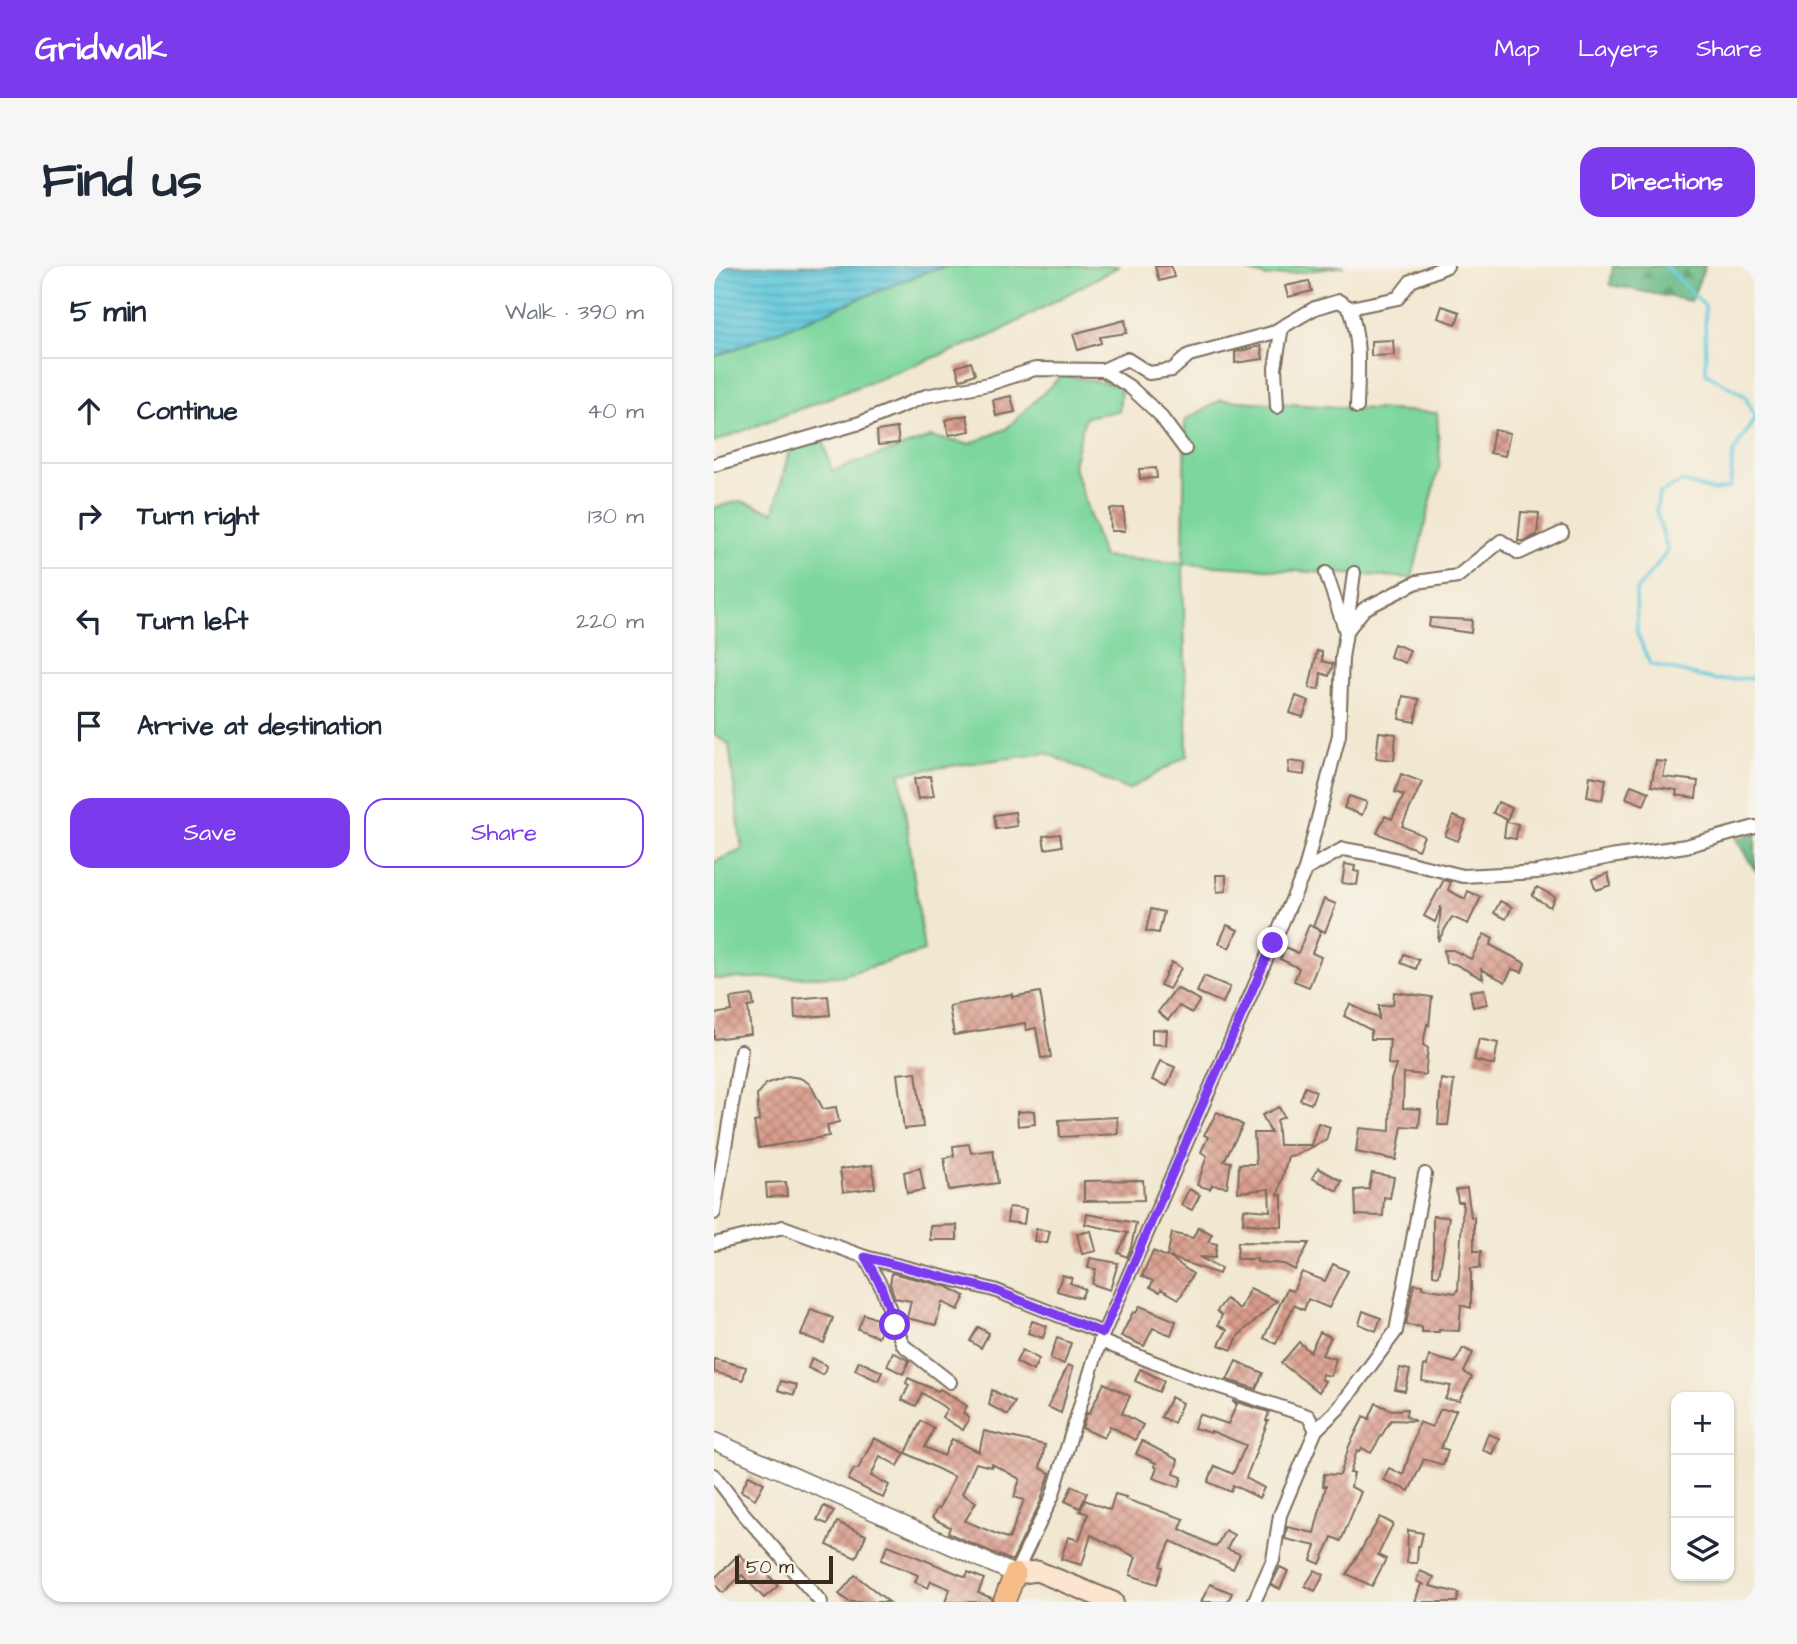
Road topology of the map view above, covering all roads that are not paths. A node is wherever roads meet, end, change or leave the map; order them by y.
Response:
1 (1447, 266) edge
2 (1350, 308) junction
3 (1282, 327) junction
4 (1103, 370) junction
5 (1277, 407) dead end
6 (1357, 407) dead end
7 (1185, 449) dead end
8 (714, 465) edge
9 (1562, 533) dead end
10 (1326, 573) dead end
11 (1354, 573) dead end
12 (1346, 632) junction
13 (1755, 827) edge
14 (1305, 870) junction
15 (741, 1051) dead end
16 (1425, 1174) dead end
17 (714, 1213) edge
18 (714, 1244) edge
19 (865, 1257) junction
20 (1102, 1337) junction
21 (950, 1382) dead end
22 (1316, 1430) junction
23 (714, 1441) edge
24 (714, 1475) edge
25 (1015, 1574) junction
26 (821, 1602) edge
27 (1004, 1602) edge
28 (1113, 1602) edge
29 (1254, 1602) edge

1 - 2 street
2 - 3 street
2 - 6 street
3 - 4 street
3 - 5 street
4 - 7 street
4 - 8 street
9 - 12 street
10 - 12 street
11 - 12 street
12 - 14 street
13 - 14 street
14 - 20 street
15 - 17 street
16 - 22 street
18 - 19 street
19 - 20 street
19 - 21 street
20 - 22 street
20 - 25 street
22 - 29 street
23 - 25 street
24 - 26 street
25 - 27 main road
25 - 28 main road

